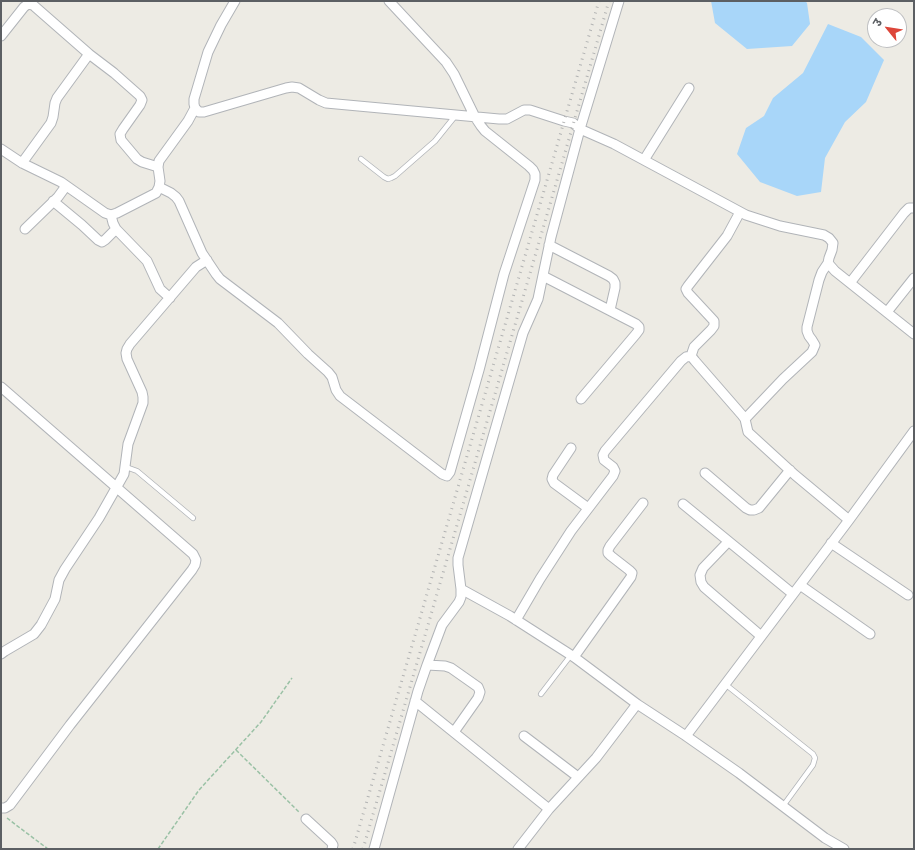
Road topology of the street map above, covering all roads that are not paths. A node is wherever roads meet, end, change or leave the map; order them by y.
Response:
1 (235, 1) edge
2 (389, 1) edge
3 (619, 1) edge
4 (1, 36) edge
5 (90, 54) junction
6 (689, 88) dead end
7 (195, 108) junction
8 (456, 115) junction
9 (475, 117) junction
10 (580, 129) junction
11 (1, 149) edge
12 (361, 159) dead end
13 (644, 160) junction
14 (22, 162) junction
15 (158, 167) junction
16 (66, 186) junction
17 (159, 187) junction
18 (53, 201) junction
19 (914, 208) edge
20 (740, 212) junction
21 (111, 214) junction
22 (25, 229) dead end
23 (116, 229) junction
24 (549, 245) junction
25 (207, 260) junction
26 (828, 263) junction
27 (543, 276) junction
28 (914, 278) edge
29 (850, 283) junction
30 (170, 298) junction
31 (610, 310) junction
32 (887, 312) junction
33 (914, 334) edge
34 (690, 356) junction
35 (1, 387) edge
36 (581, 399) dead end
37 (745, 419) junction
38 (914, 431) edge
39 (571, 448) dead end
40 (126, 467) junction
41 (790, 470) junction
42 (704, 473) dead end
43 (116, 488) junction
44 (642, 503) dead end
45 (683, 504) dead end
46 (588, 508) junction
47 (193, 518) dead end
48 (849, 520) junction
49 (728, 542) junction
50 (831, 543) junction
51 (800, 585) junction
52 (461, 589) junction
53 (793, 594) junction
54 (908, 595) dead end
55 (516, 620) junction
56 (870, 634) dead end
57 (761, 636) junction
58 (2, 651) edge
59 (573, 656) junction
60 (427, 666) junction
61 (725, 684) junction
62 (541, 694) dead end
63 (416, 701) junction
64 (637, 704) junction
65 (454, 732) junction
66 (524, 736) dead end
67 (686, 736) junction
68 (578, 777) junction
69 (783, 806) junction
70 (549, 809) junction
71 (3, 811) edge
72 (306, 819) road end
73 (332, 849) edge
74 (374, 849) edge
75 (518, 849) edge
76 (844, 849) edge

1 - 7 street
2 - 9 street
3 - 10 street
4 - 5 street
5 - 14 street
5 - 15 street
6 - 13 street
7 - 8 street
7 - 15 street
8 - 9 street
8 - 12 lane
9 - 10 street
9 - 25 street
10 - 13 street
10 - 24 street
11 - 14 street
13 - 20 street
14 - 16 street
15 - 17 street
16 - 18 street
16 - 21 street
17 - 21 street
17 - 25 street
18 - 22 street
18 - 23 street
19 - 29 street
20 - 26 street
20 - 34 street
21 - 23 street
23 - 30 street
24 - 27 street
24 - 31 street
25 - 30 street
26 - 29 street
26 - 37 street
27 - 31 street
27 - 52 street
28 - 32 street
29 - 32 street
30 - 40 street
31 - 36 street
32 - 33 street
34 - 37 street
34 - 46 street
35 - 43 street
37 - 41 street
38 - 48 street
39 - 46 street
40 - 43 street
40 - 47 lane
41 - 42 street
41 - 48 street
43 - 58 street
43 - 71 street
44 - 59 street
45 - 49 street
46 - 55 street
48 - 50 street
49 - 53 street
49 - 57 street
50 - 51 street
50 - 54 street
51 - 53 street
51 - 56 street
52 - 55 street
52 - 60 street
53 - 57 street
55 - 59 street
57 - 61 street
59 - 62 lane
59 - 64 street
60 - 63 street
60 - 65 street
61 - 67 street
61 - 69 lane
63 - 65 street
63 - 74 street
64 - 67 street
64 - 68 street
65 - 70 street
66 - 68 street
67 - 69 street
68 - 70 street
69 - 76 street
70 - 75 street
72 - 73 street

